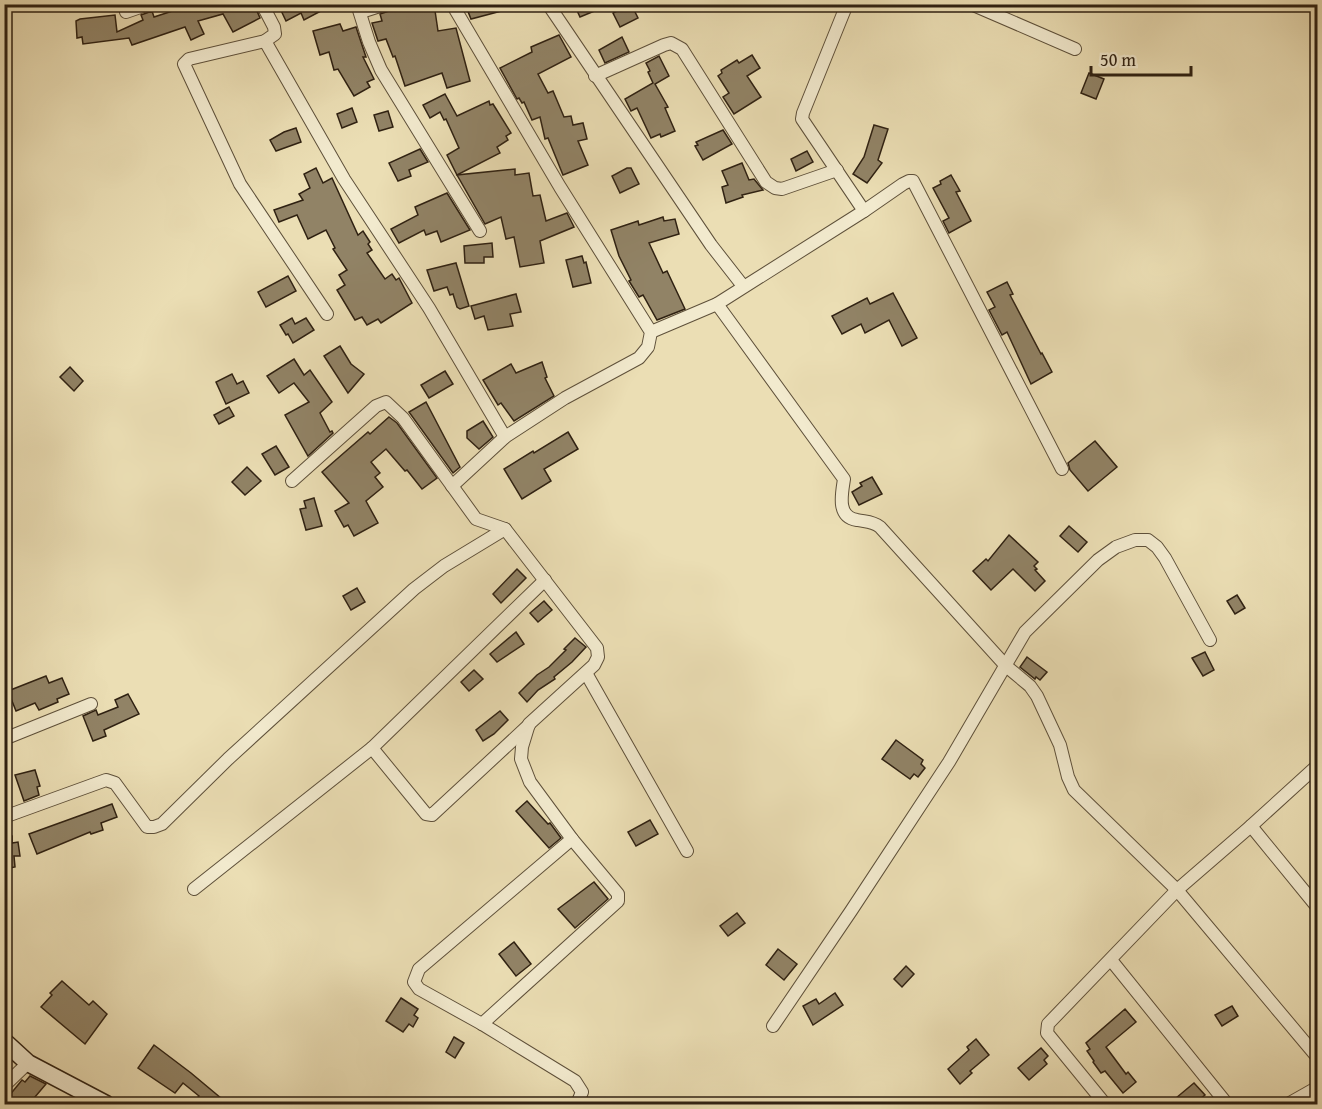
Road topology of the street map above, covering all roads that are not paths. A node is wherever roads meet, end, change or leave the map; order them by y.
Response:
1 (149, 4) edge
2 (262, 4) edge
3 (386, 4) edge
4 (452, 4) edge
5 (548, 4) edge
6 (847, 4) edge
7 (971, 4) edge
8 (359, 8) edge
9 (126, 12) dead end
10 (265, 41) junction
11 (1075, 49) dead end
12 (595, 76) junction
13 (837, 170) junction
14 (864, 211) junction
15 (480, 231) dead end
16 (743, 286) junction
17 (717, 304) junction
18 (327, 314) dead end
19 (651, 332) junction
20 (505, 437) junction
21 (1062, 469) dead end
22 (292, 481) dead end
23 (452, 486) junction
24 (505, 529) junction
25 (546, 580) junction
26 (1210, 640) dead end
27 (1006, 666) junction
28 (586, 673) junction
29 (91, 704) dead end
30 (530, 724) junction
31 (4, 739) edge
32 (372, 748) junction
33 (1317, 765) edge
34 (4, 817) edge
35 (1251, 826) junction
36 (572, 839) junction
37 (687, 851) dead end
38 (194, 889) dead end
39 (1177, 890) junction
40 (1317, 909) edge
41 (1111, 960) junction
42 (482, 1023) junction
43 (773, 1026) dead end
44 (4, 1041) edge
45 (1317, 1058) edge
46 (28, 1063) junction
47 (4, 1086) edge
48 (1317, 1087) edge
49 (106, 1104) edge
50 (577, 1104) edge
51 (1105, 1104) edge
52 (1227, 1104) edge
53 (1288, 1104) edge

1 - 9 street
2 - 10 street
3 - 8 street
4 - 19 street
5 - 12 street
6 - 13 street
7 - 11 street
8 - 15 street
10 - 18 street
10 - 20 street
12 - 13 street
12 - 16 street
13 - 14 street
14 - 16 street
14 - 21 street
16 - 17 street
17 - 19 street
17 - 27 street
19 - 20 street
20 - 23 street
22 - 23 street
23 - 24 street
24 - 25 street
24 - 34 street
25 - 28 street
25 - 32 street
26 - 27 street
27 - 39 street
27 - 43 street
28 - 30 street
28 - 37 street
29 - 31 street
30 - 32 street
30 - 36 street
32 - 38 street
33 - 35 street
35 - 39 street
35 - 40 street
36 - 42 street
36 - 42 street
39 - 41 street
39 - 45 street
41 - 51 street
41 - 52 street
42 - 50 street
44 - 46 street
46 - 47 street
46 - 49 street
48 - 53 street

